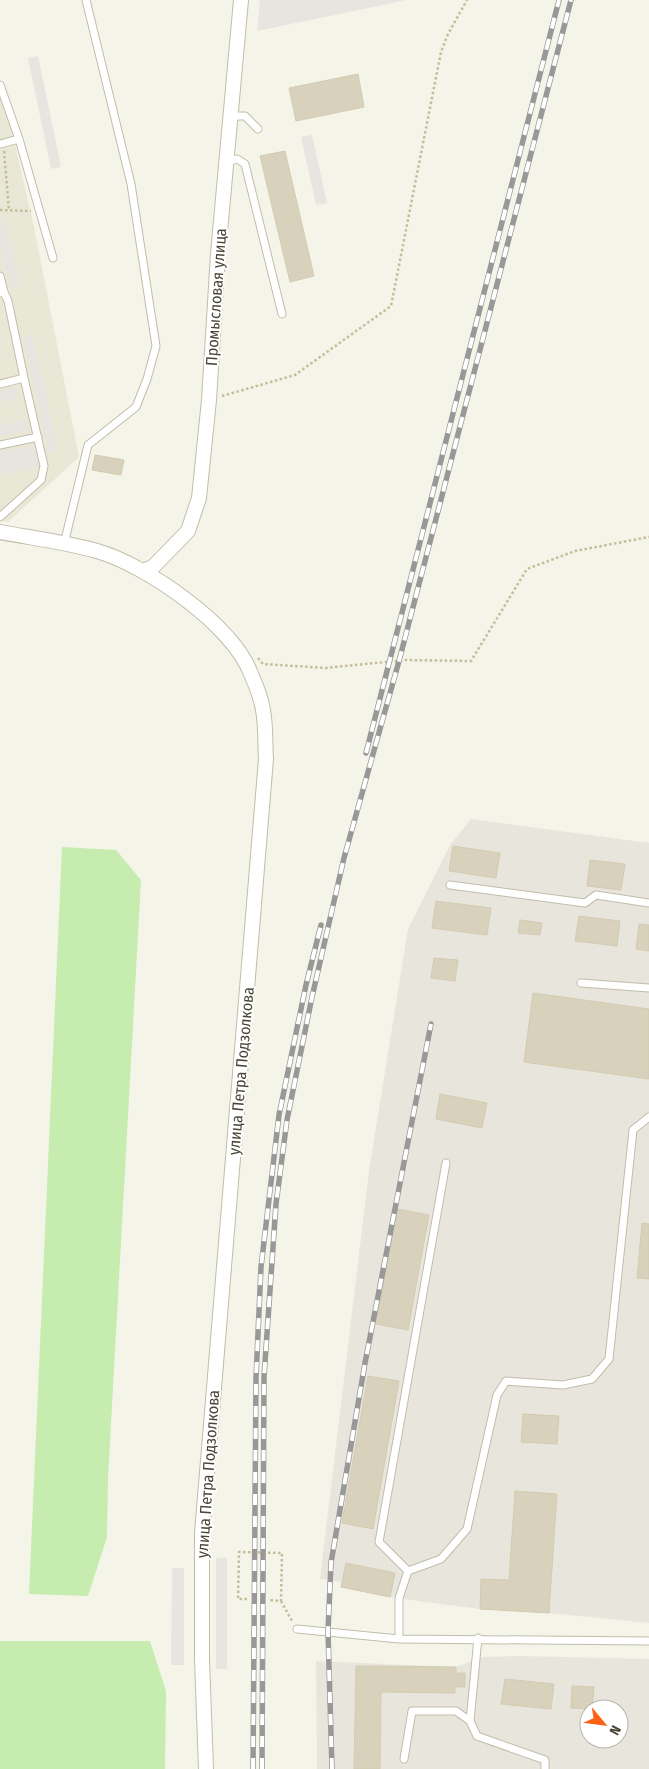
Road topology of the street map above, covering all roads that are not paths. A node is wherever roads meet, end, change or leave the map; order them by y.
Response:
1 (86, 0) edge
2 (241, 0) edge
3 (0, 85) edge
4 (230, 116) junction
5 (258, 129) dead end
6 (19, 140) junction
7 (2, 144) edge
8 (226, 162) junction
9 (54, 258) dead end
10 (0, 276) edge
11 (2, 292) edge
12 (282, 314) dead end
13 (24, 378) junction
14 (0, 384) edge
15 (38, 437) junction
16 (0, 446) edge
17 (0, 518) edge
18 (0, 532) edge
19 (64, 544) junction
20 (142, 571) junction
21 (450, 886) dead end
22 (649, 903) edge
23 (581, 983) dead end
24 (649, 988) edge
25 (649, 1117) edge
26 (446, 1163) dead end
27 (408, 1571) junction
28 (297, 1629) road end
29 (478, 1638) junction
30 (399, 1639) junction
31 (649, 1641) edge
32 (470, 1721) junction
33 (404, 1759) dead end
34 (206, 1769) edge
35 (545, 1769) edge

1 - 19 lane
2 - 4 street, Промысловая улица
3 - 6 lane
4 - 5 lane
4 - 8 street, Промысловая улица
6 - 7 lane
6 - 9 lane
8 - 12 lane
8 - 20 street, Промысловая улица
10 - 11 lane
11 - 13 lane
13 - 14 lane
13 - 15 lane
15 - 16 lane
15 - 17 lane
18 - 19 street, улица Петра Подзолкова
19 - 20 street, улица Петра Подзолкова
20 - 34 street, улица Петра Подзолкова
21 - 22 lane
23 - 24 lane
25 - 27 lane
26 - 27 lane
27 - 30 lane
28 - 30 lane
29 - 30 lane
29 - 31 lane
29 - 32 lane
32 - 33 lane
32 - 35 lane

